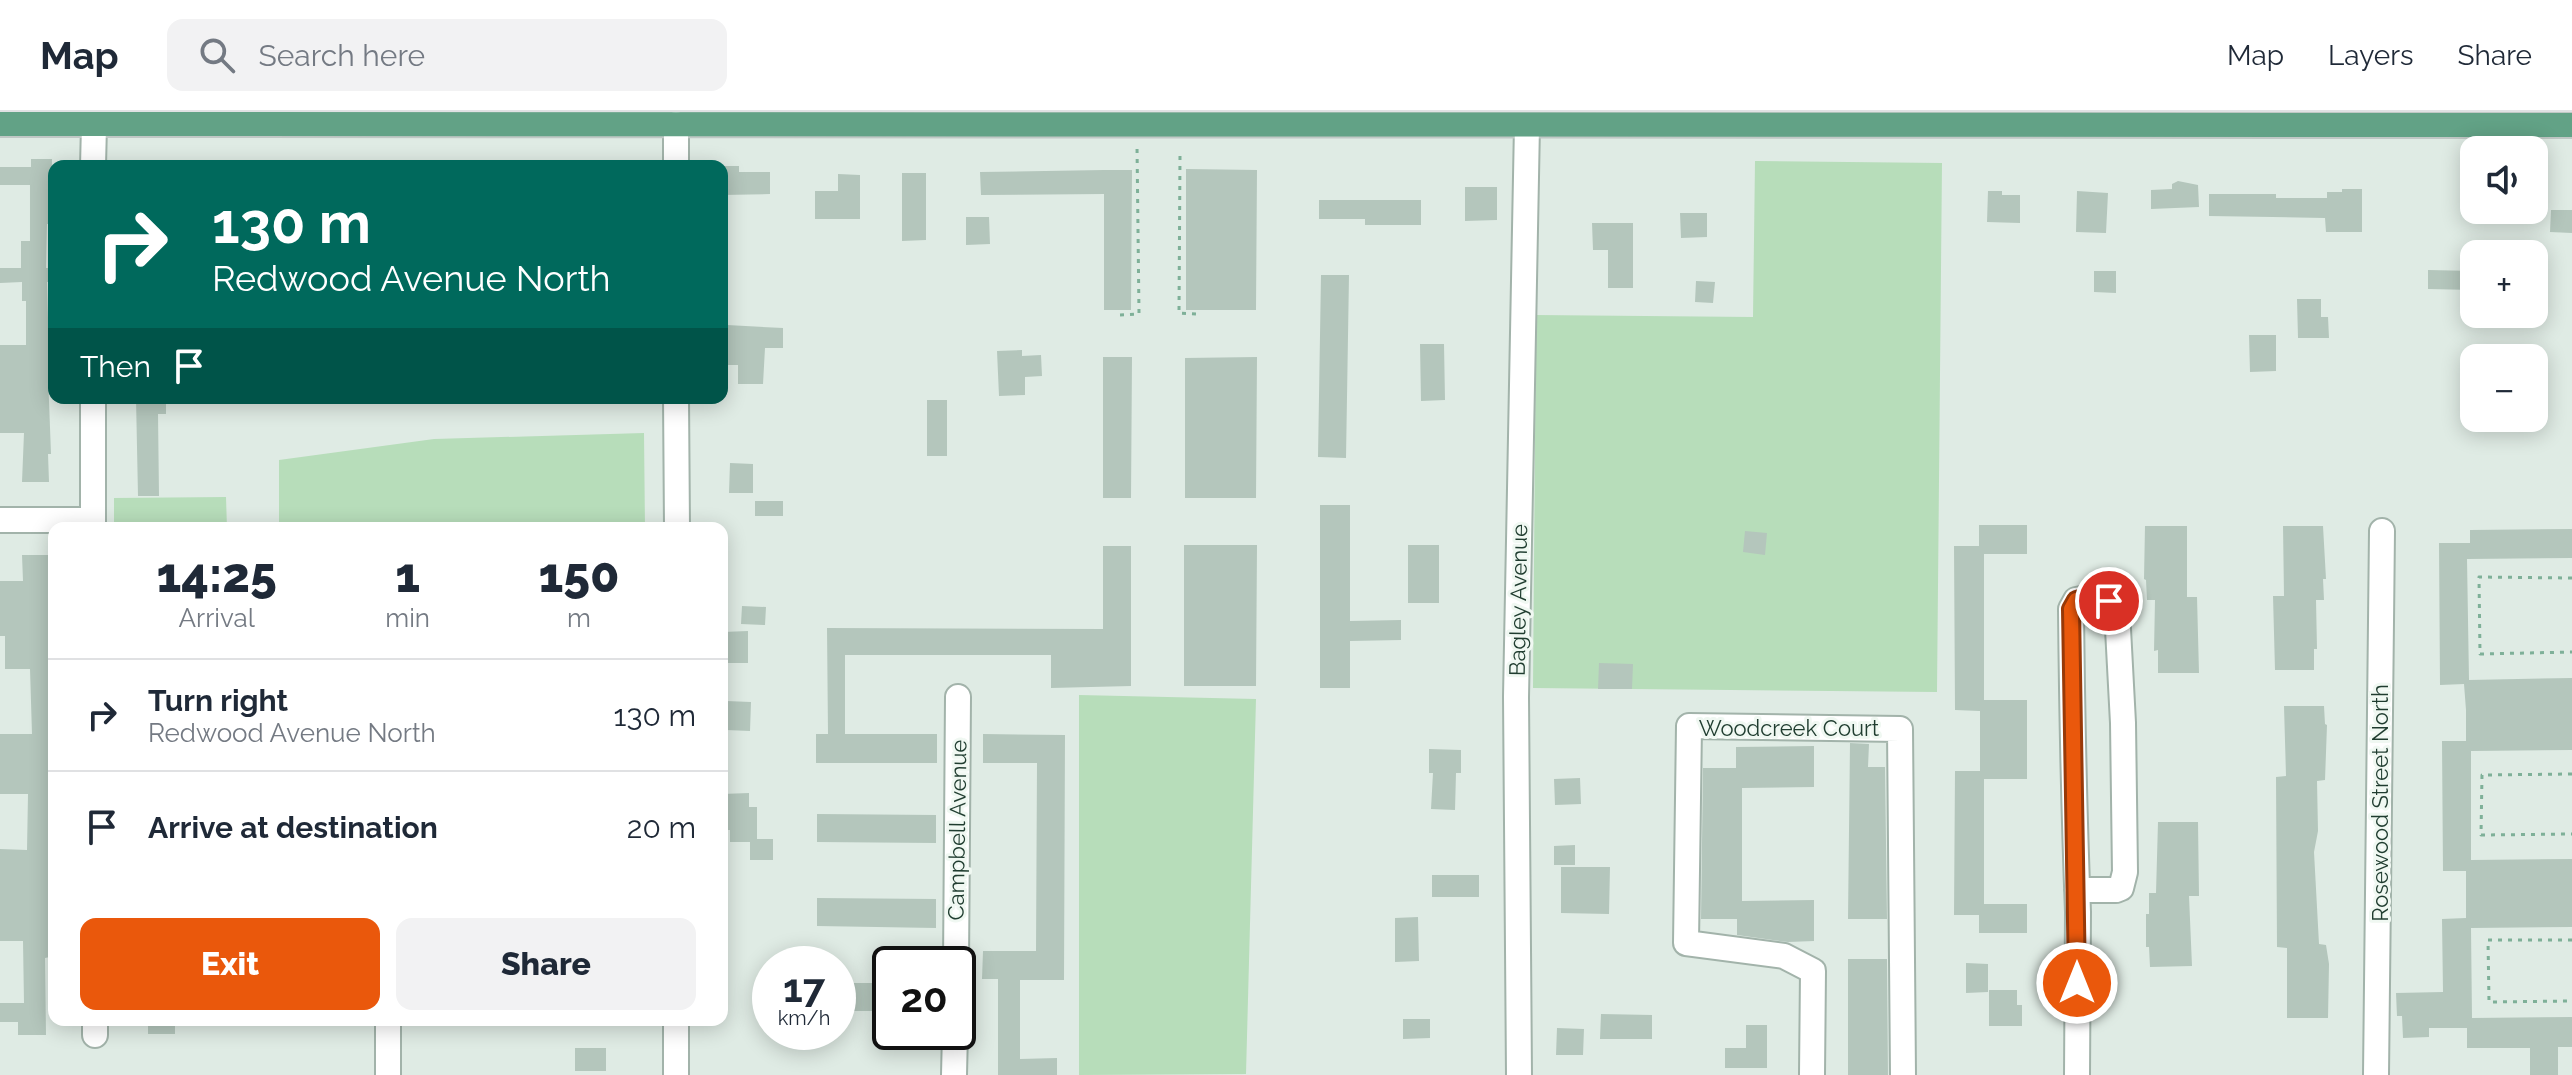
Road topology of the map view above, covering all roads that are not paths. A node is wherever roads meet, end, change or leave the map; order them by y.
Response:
1 (125, 118) edge
2 (1620, 118) edge
3 (2272, 118) edge
4 (972, 119) edge
5 (2558, 121) edge
6 (0, 124) edge
7 (676, 124) junction
8 (94, 125) junction
9 (1527, 125) junction
10 (93, 160) edge
11 (676, 160) edge
12 (93, 404) edge
13 (676, 404) edge
14 (0, 520) edge
15 (48, 522) edge
16 (93, 522) edge
17 (677, 522) edge
18 (2382, 531) dead end
19 (958, 697) dead end
20 (2077, 890) junction
21 (956, 946) edge
22 (388, 1026) edge
23 (676, 1026) edge
24 (955, 1050) edge
25 (388, 1075) edge
26 (676, 1075) edge
27 (954, 1075) edge
28 (1519, 1075) edge
29 (1812, 1075) edge
30 (1903, 1075) edge
31 (2077, 1075) edge
32 (2376, 1075) edge

1 - 7 main road
1 - 8 main road
2 - 3 main road
2 - 9 main road
3 - 5 main road
4 - 7 main road
4 - 9 main road
6 - 8 main road
7 - 11 street
8 - 10 street
9 - 28 street, Bagley Avenue
12 - 16 street
13 - 17 street
14 - 15 street
18 - 32 street, Rosewood Street North
19 - 21 street, Campbell Avenue
20 - 20 street
20 - 31 street
22 - 25 street
23 - 26 street
24 - 27 street
29 - 30 street, Woodcreek Court

